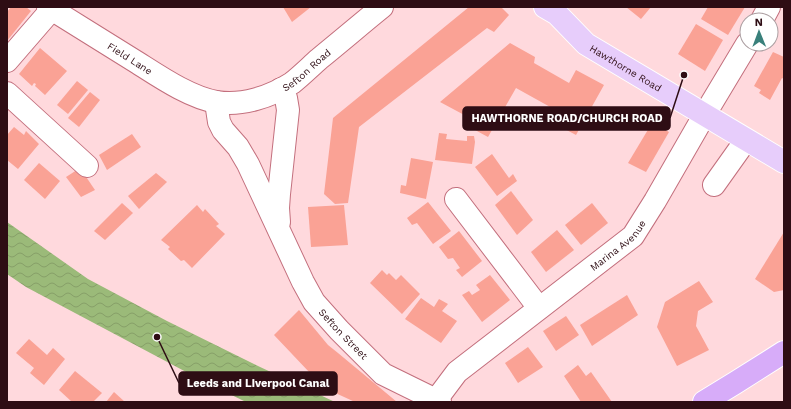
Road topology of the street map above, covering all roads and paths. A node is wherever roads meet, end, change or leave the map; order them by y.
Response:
1 (382, 7) edge
2 (50, 8) edge
3 (552, 9) edge
4 (742, 52) edge
5 (7, 61) edge
6 (281, 89) junction
7 (7, 93) edge
8 (216, 102) junction
9 (705, 114) junction
10 (746, 140) junction
11 (784, 162) edge
12 (87, 166) dead end
13 (714, 185) dead end
14 (456, 199) dead end
15 (281, 234) junction
16 (539, 308) junction
17 (784, 352) edge
18 (438, 401) edge
19 (704, 402) edge

1 - 6 street, Sefton Road
2 - 5 street
2 - 8 street, Field Lane
3 - 9 main road, Hawthorne Road
4 - 9 street, Marina Avenue
6 - 8 street, Sefton Road
6 - 15 street, Sefton Street
7 - 12 street
8 - 15 street, Sefton Street
9 - 10 main road, Hawthorne Road
9 - 16 street, Marina Avenue
10 - 11 main road, Hawthorne Road
10 - 13 street
14 - 16 street
15 - 18 street, Sefton Street
16 - 18 street, Marina Avenue
17 - 19 highway

